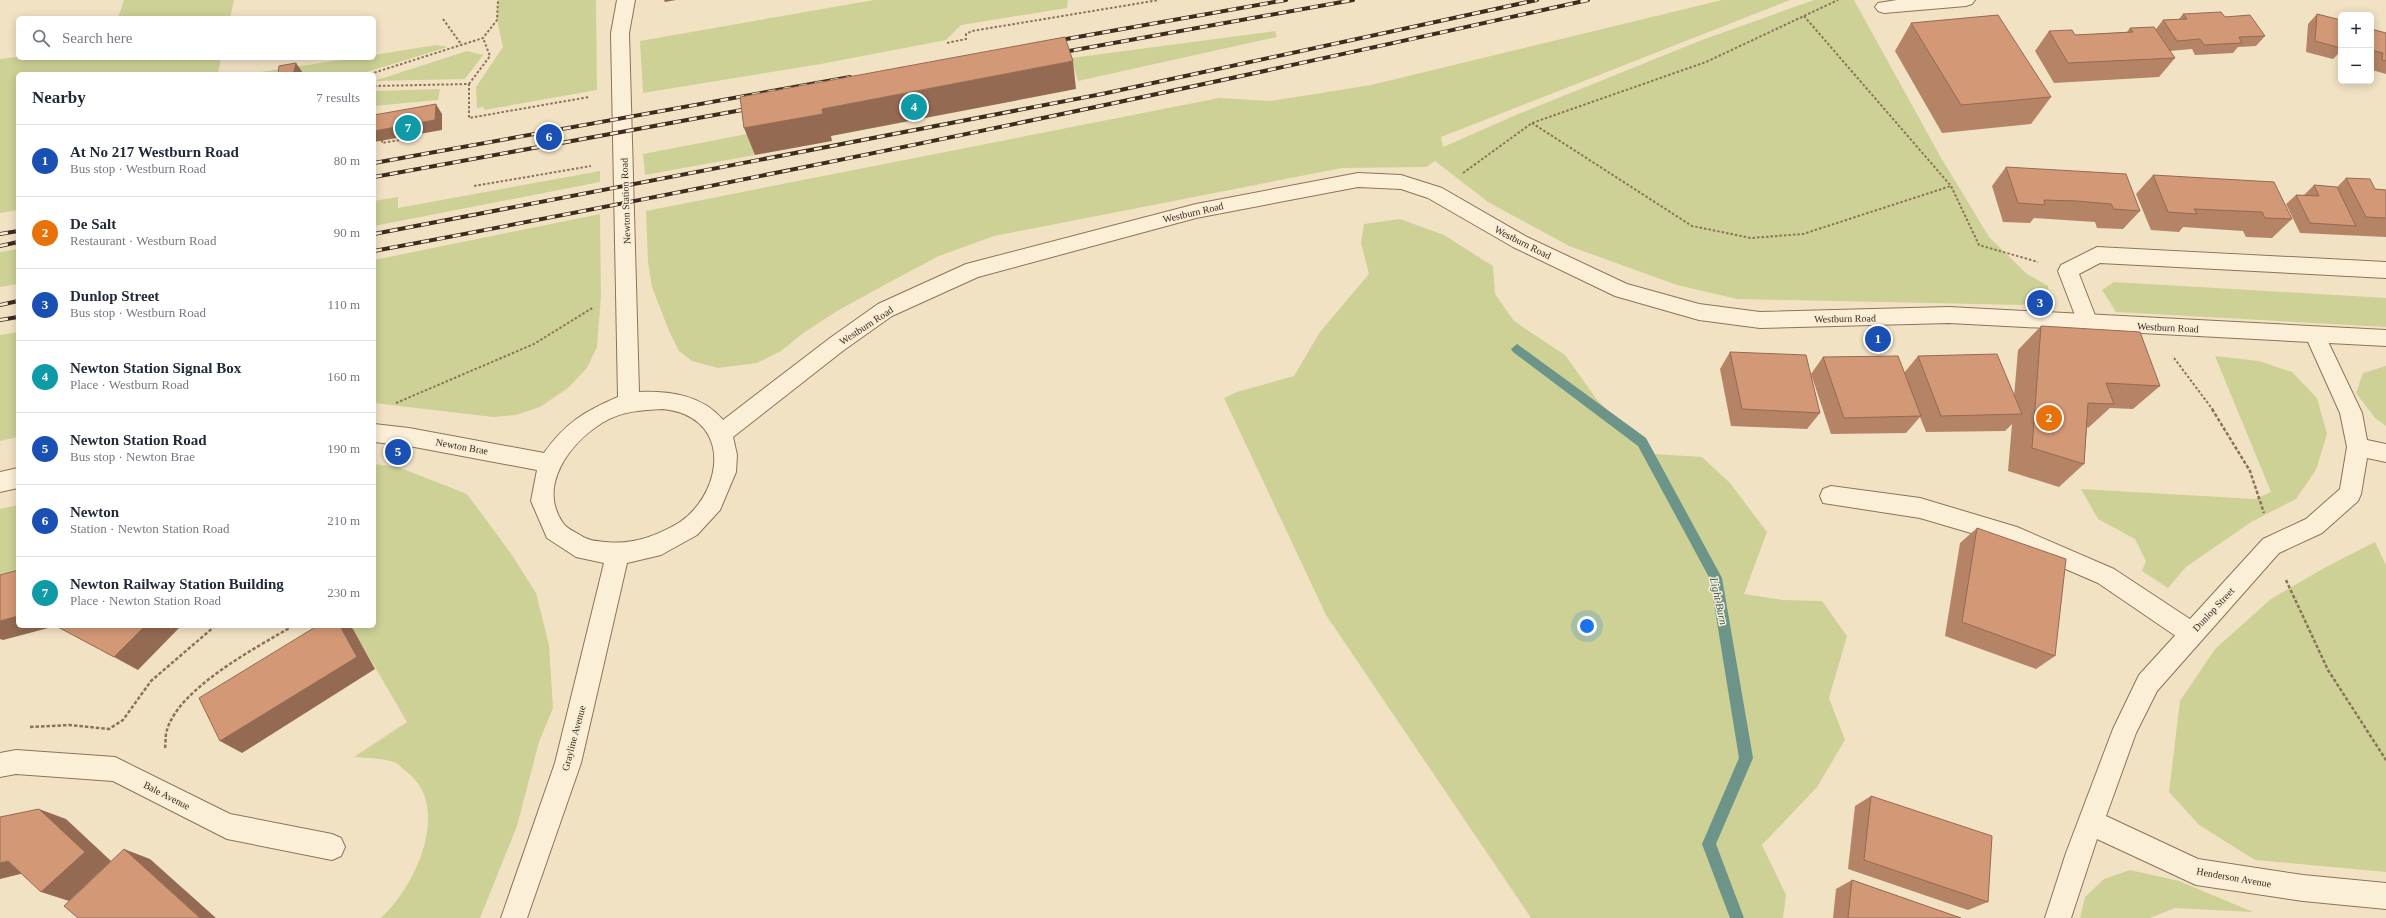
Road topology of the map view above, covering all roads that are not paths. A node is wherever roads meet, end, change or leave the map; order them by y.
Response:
1 (626, 0) edge
2 (1966, 0) edge
3 (1884, 7) dead end
4 (2386, 270) edge
5 (2088, 323) junction
6 (2315, 335) junction
7 (2386, 338) edge
8 (629, 402) junction
9 (376, 433) edge
10 (721, 434) junction
11 (2358, 447) junction
12 (2386, 453) edge
13 (549, 463) junction
14 (16, 478) edge
15 (0, 482) edge
16 (1831, 496) dead end
17 (618, 554) junction
18 (2191, 633) junction
19 (0, 765) edge
20 (2092, 823) junction
21 (332, 847) dead end
22 (2386, 896) edge
23 (514, 918) edge
24 (2058, 918) edge

1 - 8 street, Newton Station Road
2 - 3 street
4 - 5 street
5 - 6 street, Westburn Road
5 - 10 street, Westburn Road
6 - 7 street, Westburn Road
6 - 11 street, Dunlop Street
8 - 10 street
8 - 13 street
9 - 13 street, Newton Brae
10 - 17 street
11 - 12 street
11 - 18 street, Dunlop Street
13 - 17 street
14 - 15 street
16 - 18 street
17 - 23 street, Grayline Avenue
18 - 20 street, Dunlop Street
19 - 21 street, Bale Avenue
20 - 22 street, Henderson Avenue
20 - 24 street, Dunlop Street

